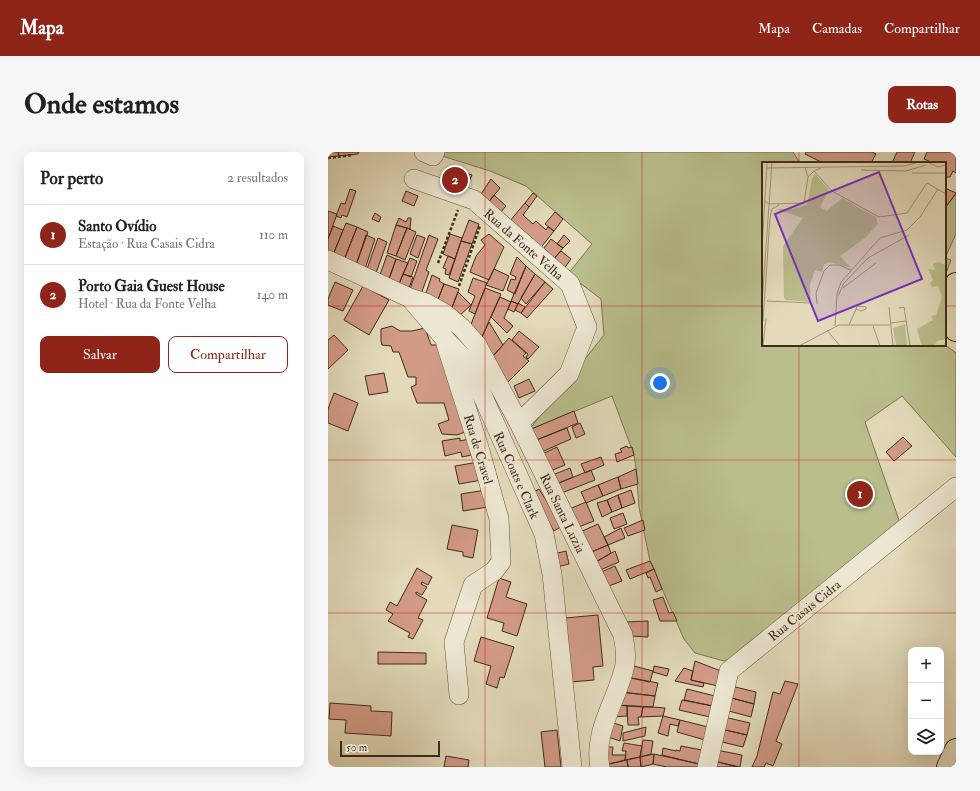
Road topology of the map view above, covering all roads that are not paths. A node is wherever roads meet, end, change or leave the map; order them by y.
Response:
1 (424, 152) edge
2 (435, 152) edge
3 (414, 179) dead end
4 (328, 260) edge
5 (956, 284) edge
6 (410, 298) junction
7 (956, 330) edge
8 (445, 339) junction
9 (519, 423) junction
10 (956, 488) edge
11 (458, 695) dead end
12 (956, 750) edge
13 (572, 767) edge
14 (600, 767) edge
15 (707, 767) edge
16 (948, 767) edge

1 - 2 street
3 - 9 street, Rua da Fonte Velha
4 - 6 street, Rua Coats e Clark
5 - 7 main road
6 - 8 street, Rua Coats e Clark
6 - 9 street, Rua Santa Luzia
8 - 11 street, Rua de Cravel
8 - 13 street, Rua Coats e Clark
9 - 14 street, Rua Santa Luzia
10 - 15 street, Rua Casais Cidra
12 - 16 main road

